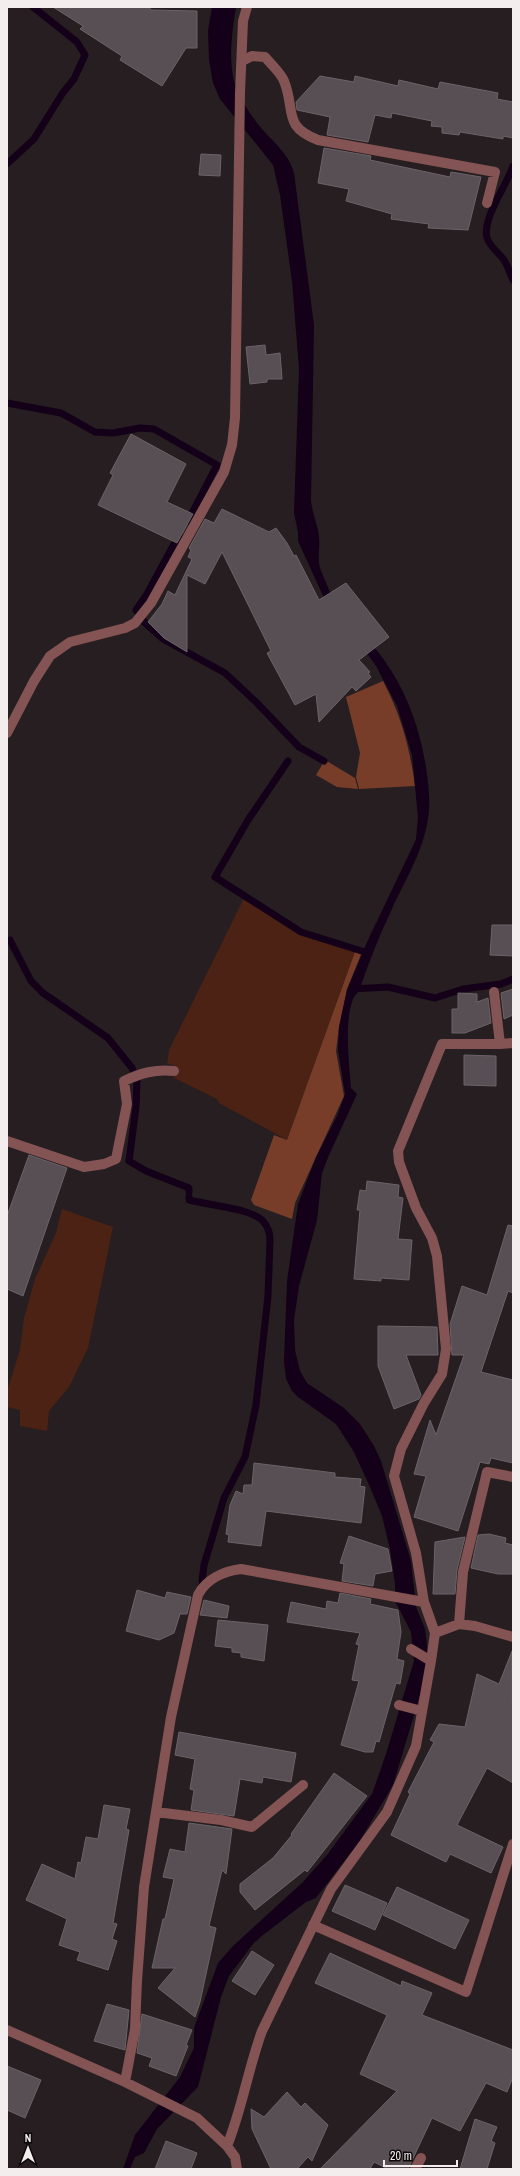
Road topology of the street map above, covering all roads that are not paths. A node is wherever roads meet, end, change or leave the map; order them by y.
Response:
1 (248, 7) edge
2 (242, 61) junction
3 (487, 203) dead end
4 (7, 733) edge
5 (494, 992) dead end
6 (500, 1044) junction
7 (513, 1044) edge
8 (174, 1071) dead end
9 (7, 1140) edge
10 (513, 1477) edge
11 (424, 1602) junction
12 (459, 1624) junction
13 (435, 1633) junction
14 (513, 1637) edge
15 (411, 1648) dead end
16 (431, 1661) junction
17 (399, 1704) dead end
18 (422, 1711) junction
19 (303, 1785) dead end
20 (156, 1812) junction
21 (513, 1844) edge
22 (313, 1924) junction
23 (7, 2030) edge
24 (125, 2082) junction
25 (227, 2146) junction
26 (421, 2158) dead end
27 (237, 2169) edge
28 (415, 2169) edge

1 - 2 street
2 - 3 street
2 - 4 street
5 - 6 street
6 - 7 street
6 - 11 street
8 - 9 street
10 - 12 street
11 - 13 street
11 - 20 street
12 - 13 street
12 - 14 street
13 - 16 street
15 - 16 street
16 - 18 street
17 - 18 street
18 - 22 street
19 - 20 street
20 - 24 street
21 - 22 street
22 - 25 street
23 - 24 street
24 - 25 street
25 - 27 street
26 - 28 street

